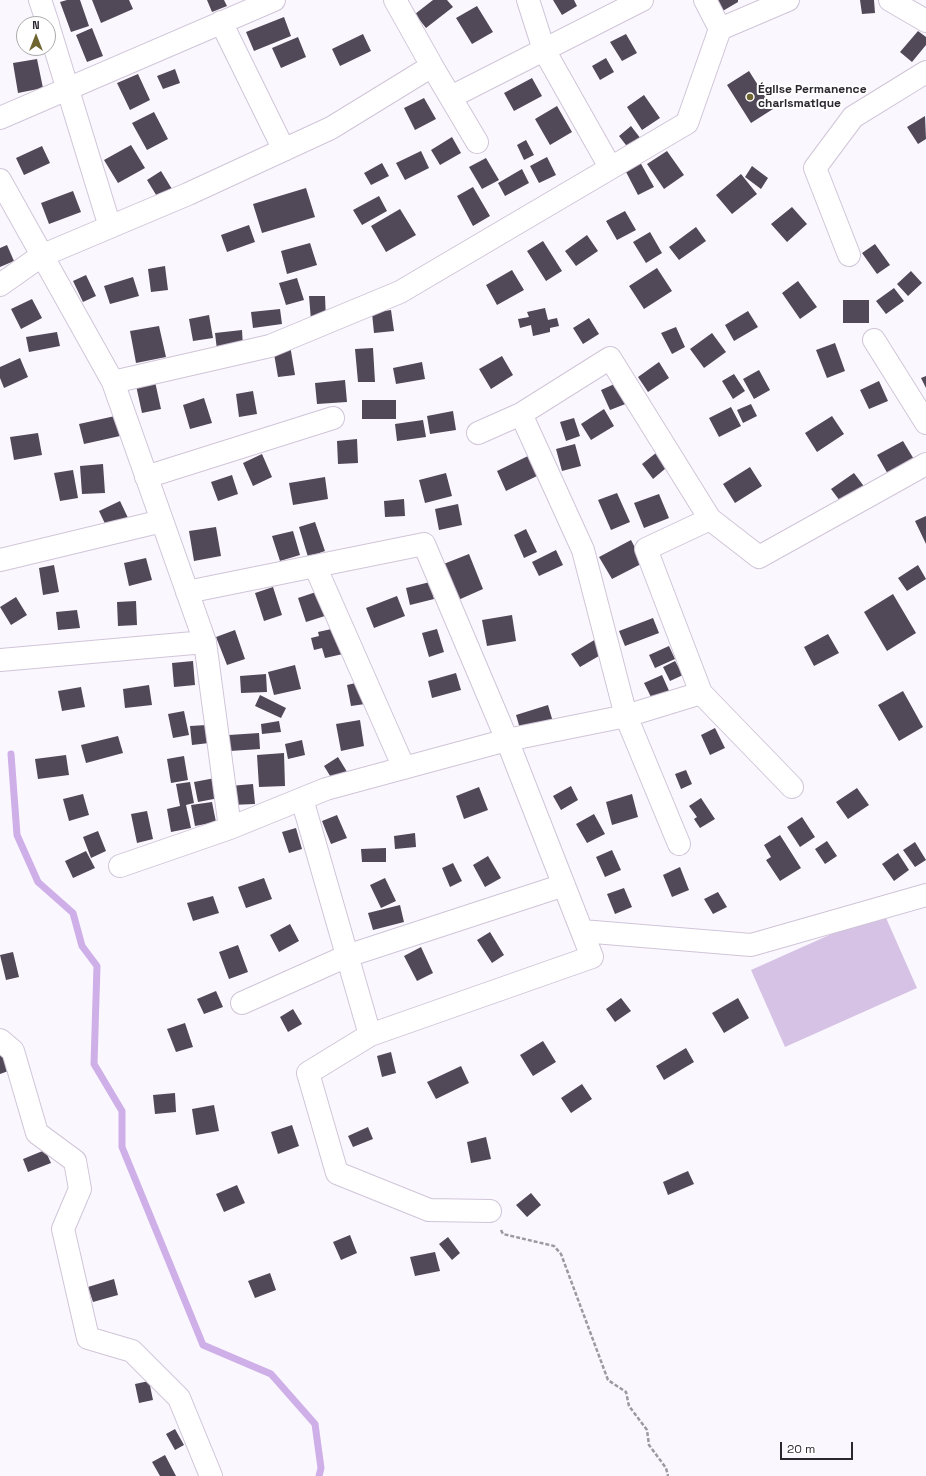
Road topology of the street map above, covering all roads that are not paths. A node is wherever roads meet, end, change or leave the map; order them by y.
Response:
1 (40, 0) edge
2 (274, 0) edge
3 (394, 0) edge
4 (528, 0) edge
5 (642, 0) edge
6 (705, 0) edge
7 (788, 0) edge
8 (890, 0) edge
9 (45, 16) edge
10 (926, 21) edge
11 (221, 22) junction
12 (720, 29) junction
13 (56, 49) edge
14 (544, 50) junction
15 (432, 66) junction
16 (926, 72) edge
17 (69, 89) junction
18 (451, 97) junction
19 (0, 118) edge
20 (478, 142) dead end
21 (284, 150) junction
22 (610, 167) junction
23 (0, 180) edge
24 (110, 227) junction
25 (849, 255) dead end
26 (41, 256) junction
27 (0, 285) edge
28 (874, 340) dead end
29 (113, 382) junction
30 (521, 414) junction
31 (333, 418) dead end
32 (926, 422) edge
33 (478, 433) dead end
34 (926, 464) edge
35 (146, 477) junction
36 (710, 519) junction
37 (162, 521) junction
38 (0, 560) edge
39 (315, 566) junction
40 (187, 592) junction
41 (205, 642) junction
42 (0, 660) edge
43 (701, 694) junction
44 (626, 716) junction
45 (508, 740) junction
46 (404, 768) junction
47 (792, 787) dead end
48 (302, 799) junction
49 (230, 828) junction
50 (679, 844) dead end
51 (120, 866) dead end
52 (564, 885) junction
53 (926, 895) edge
54 (582, 931) junction
55 (347, 956) junction
56 (242, 1003) dead end
57 (370, 1035) junction
58 (0, 1040) edge
59 (490, 1211) road end
60 (211, 1476) edge

1 - 9 street
2 - 11 street
3 - 15 street
4 - 14 street
5 - 14 street
6 - 12 street
7 - 12 street
8 - 10 street
11 - 17 street
11 - 21 street
12 - 22 street
13 - 17 street
14 - 18 street
14 - 22 street
15 - 18 street
15 - 21 street
16 - 25 street
17 - 19 street
17 - 24 street
18 - 20 street
21 - 24 street
22 - 29 street
23 - 26 street
24 - 26 street
26 - 27 street
26 - 29 street
28 - 32 street
29 - 35 street
30 - 33 street
30 - 36 street
30 - 44 street
31 - 35 street
34 - 36 street
35 - 37 street
36 - 43 street
37 - 38 street
37 - 40 street
39 - 40 street
39 - 45 street
39 - 46 street
40 - 41 street
41 - 42 street
41 - 49 street
43 - 44 street
43 - 47 street
44 - 45 street
44 - 50 street
45 - 46 street
45 - 52 street
46 - 48 street
48 - 49 street
48 - 55 street
49 - 51 street
52 - 54 street
52 - 55 street
53 - 54 street
54 - 57 street
55 - 56 street
55 - 57 street
57 - 59 street
58 - 60 street

